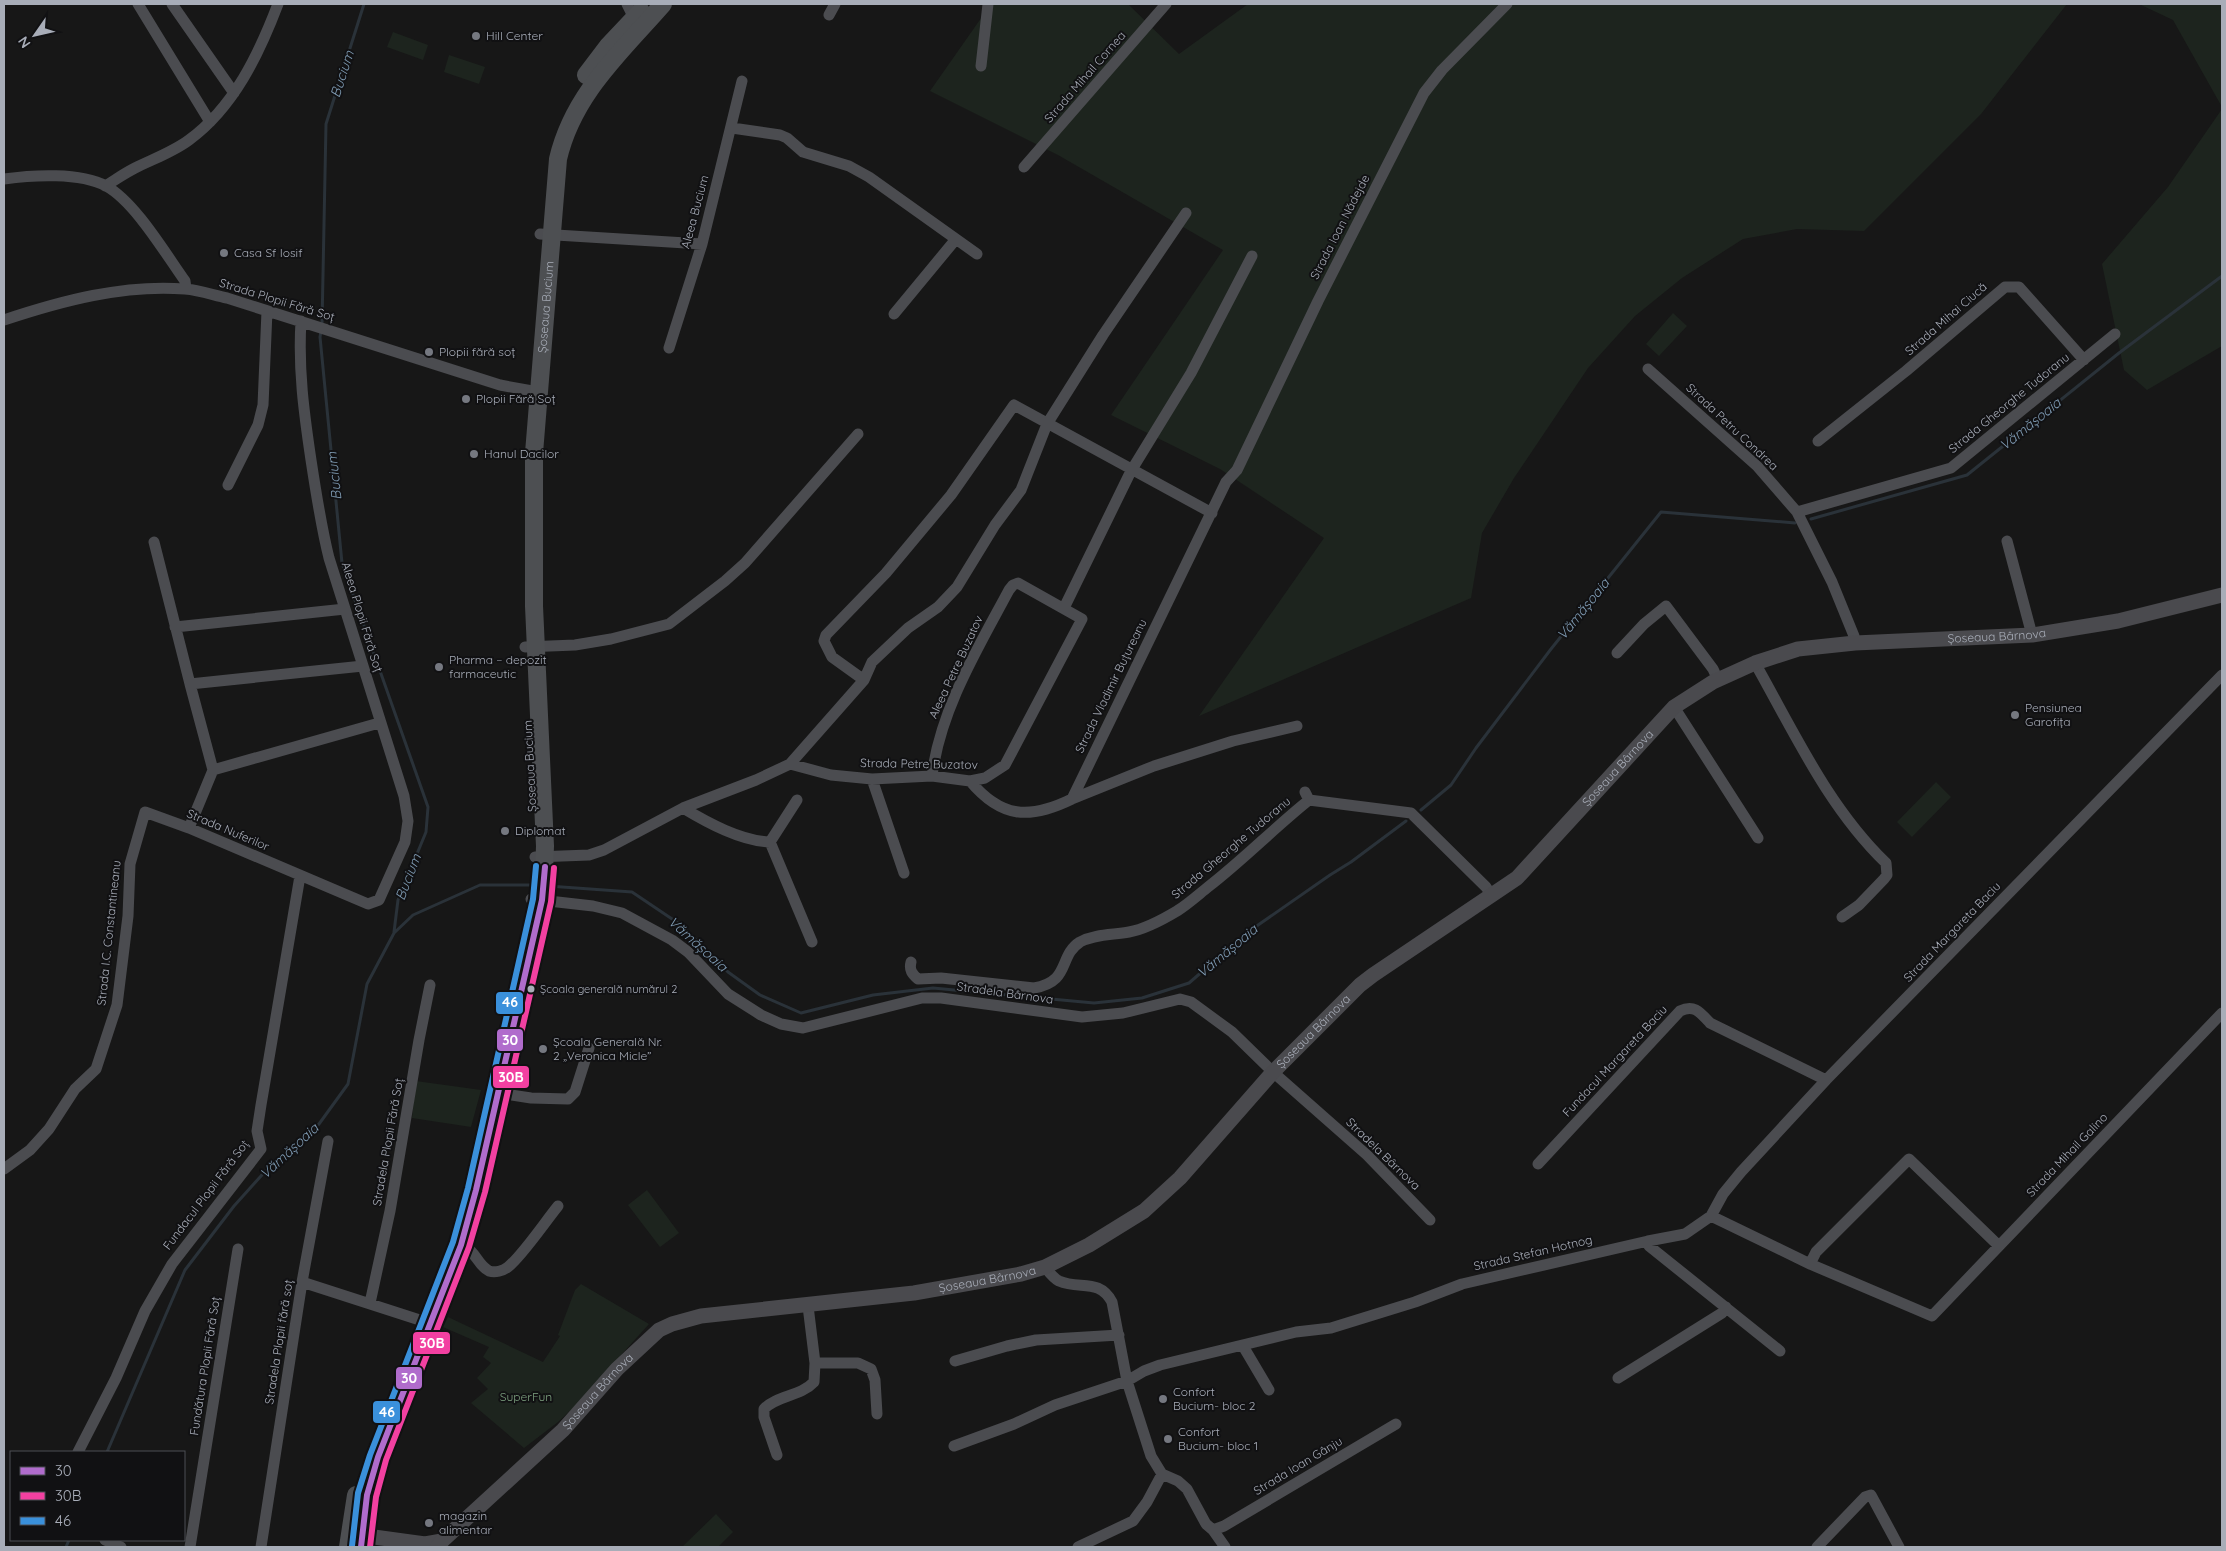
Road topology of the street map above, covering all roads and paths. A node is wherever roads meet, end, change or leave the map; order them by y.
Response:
1 (138, 4) edge
2 (172, 4) edge
3 (278, 4) edge
4 (663, 4) edge
5 (835, 4) edge
6 (988, 4) edge
7 (1166, 4) edge
8 (1507, 4) edge
9 (639, 12) edge
10 (829, 15) dead end
11 (981, 66) dead end
12 (742, 81) dead end
13 (234, 93) junction
14 (210, 122) junction
15 (732, 128) junction
16 (1024, 167) dead end
17 (4, 178) edge
18 (105, 186) junction
19 (1186, 213) dead end
20 (545, 234) junction
21 (956, 239) junction
22 (702, 244) junction
23 (977, 254) dead end
24 (1252, 256) dead end
25 (186, 289) junction
26 (267, 311) junction
27 (894, 314) dead end
28 (4, 320) edge
29 (301, 321) junction
30 (2115, 334) dead end
31 (670, 348) dead end
32 (2084, 360) junction
33 (1648, 369) dead end
34 (532, 392) junction
35 (1047, 424) junction
36 (858, 434) dead end
37 (1818, 440) dead end
38 (1130, 470) junction
39 (1226, 482) joint
40 (228, 485) dead end
41 (1797, 512) junction
42 (1212, 513) junction
43 (2007, 541) dead end
44 (154, 542) dead end
45 (2222, 595) edge
46 (1064, 608) junction
47 (345, 609) junction
48 (175, 627) junction
49 (2032, 635) junction
50 (1854, 644) junction
51 (530, 647) junction
52 (1617, 653) dead end
53 (1755, 663) junction
54 (363, 666) junction
55 (2222, 675) edge
56 (864, 680) junction
57 (1718, 680) junction
58 (190, 684) junction
59 (1674, 707) junction
60 (379, 723) junction
61 (1296, 726) dead end
62 (790, 764) junction
63 (213, 770) junction
64 (932, 776) junction
65 (872, 779) junction
66 (970, 781) junction
67 (1072, 798) junction
68 (797, 800) dead end
69 (684, 808) junction
70 (145, 812) joint
71 (189, 828) junction
72 (1758, 838) dead end
73 (770, 842) junction
74 (540, 862) junction
75 (904, 873) dead end
76 (300, 876) junction
77 (1492, 896) junction
78 (537, 898) junction
79 (368, 904) joint
80 (1842, 917) dead end
81 (812, 942) dead end
82 (911, 962) dead end
83 (430, 985) dead end
84 (2222, 1013) edge
85 (589, 1048) dead end
86 (1273, 1072) junction
87 (1826, 1080) junction
88 (498, 1092) junction
89 (328, 1141) dead end
90 (1538, 1164) dead end
91 (4, 1168) edge
92 (558, 1206) dead end
93 (1711, 1216) junction
94 (1430, 1220) dead end
95 (1648, 1241) junction
96 (461, 1245) junction
97 (1999, 1246) junction
98 (238, 1249) dead end
99 (1810, 1264) junction
100 (1045, 1267) junction
101 (302, 1282) junction
102 (370, 1303) junction
103 (808, 1306) junction
104 (1726, 1307) junction
105 (424, 1322) junction
106 (1119, 1335) junction
107 (1243, 1346) junction
108 (1780, 1351) dead end
109 (955, 1361) dead end
110 (815, 1364) junction
111 (1618, 1378) dead end
112 (1127, 1381) junction
113 (1269, 1390) dead end
114 (877, 1414) dead end
115 (1396, 1424) dead end
116 (954, 1446) dead end
117 (79, 1451) edge
118 (777, 1455) dead end
119 (1162, 1474) junction
120 (1213, 1530) junction
121 (107, 1541) edge
122 (355, 1541) edge
123 (440, 1544) edge
124 (121, 1547) edge
125 (190, 1547) edge
126 (261, 1547) edge
127 (1078, 1547) edge
128 (1225, 1547) edge
129 (1818, 1547) edge
130 (1899, 1547) edge

1 - 14 street
2 - 13 street
3 - 13 street
4 - 9 main road, Șoseaua Bucium
5 - 10 street
6 - 11 street
7 - 16 street, Strada Mihail Cornea
8 - 39 street, Strada Ioan Nădejde
9 - 20 main road, Șoseaua Bucium
12 - 15 street, Aleea Bucium
13 - 14 street
14 - 18 street
15 - 21 street
15 - 22 street, Aleea Bucium
17 - 18 street
18 - 25 street
19 - 35 street
20 - 22 street
20 - 34 main road, Șoseaua Bucium
21 - 23 street
21 - 27 street
22 - 31 street, Aleea Bucium
24 - 38 street
25 - 26 street, Strada Plopii Fără Soț
25 - 28 street, Strada Plopii Fără Soț
26 - 29 street, Strada Plopii Fără Soț
26 - 40 street
29 - 34 street, Strada Plopii Fără Soț
29 - 47 street, Aleea Plopii Fără Soț
30 - 32 street, Strada Gheorghe Tudoranu
32 - 37 street, Strada Mihai Ciucă
32 - 41 street, Strada Gheorghe Tudoranu
33 - 41 street, Strada Petru Condrea
34 - 51 main road, Șoseaua Bucium
35 - 38 street
35 - 56 street
35 - 56 street
36 - 51 street
38 - 42 street
38 - 46 street
39 - 42 street, Strada Vladimir Buțureanu
41 - 50 street, Strada Petru Condrea
42 - 67 street, Strada Vladimir Buțureanu
43 - 49 street
44 - 48 street
45 - 49 main road, Șoseaua Bârnova
46 - 64 street, Aleea Petre Buzatov
46 - 66 street, Strada Petre Buzatov
47 - 48 street
47 - 54 street, Aleea Plopii Fără Soț
48 - 58 street
49 - 50 main road, Șoseaua Bârnova
50 - 53 main road, Șoseaua Bârnova
51 - 74 main road, Șoseaua Bucium
52 - 57 street
53 - 57 main road, Șoseaua Bârnova
53 - 80 street
54 - 58 street
54 - 60 street, Aleea Plopii Fără Soț
55 - 87 street, Strada Margareta Baciu
56 - 62 street
57 - 59 main road, Șoseaua Bârnova
58 - 63 street
59 - 72 street
59 - 77 main road, Șoseaua Bârnova
60 - 63 street
60 - 79 street, Aleea Plopii Fără Soț
61 - 67 street
62 - 65 street, Strada Petre Buzatov
62 - 69 street
63 - 71 street
64 - 65 street, Strada Petre Buzatov
64 - 66 street, Strada Petre Buzatov
65 - 75 street
66 - 67 street
68 - 73 street
69 - 73 street
69 - 74 street
70 - 71 street, Strada Nuferilor
70 - 91 street, Strada I.C. Constantineanu
71 - 76 street, Strada Nuferilor
73 - 81 street
74 - 78 main road, Șoseaua Bucium
76 - 79 street, Strada Nuferilor
76 - 117 street, Fundacul Plopii Fără Soț
77 - 82 street, Strada Gheorghe Tudoranu
77 - 86 main road, Șoseaua Bârnova
78 - 86 street, Stradela Bârnova
78 - 88 main road, Șoseaua Bucium
78 - 105 main road, Șoseaua Bucium
83 - 102 street, Stradela Plopii Fără Soț
84 - 97 street, Strada Mihail Galino
85 - 88 street
86 - 94 street, Stradela Bârnova
86 - 100 main road, Șoseaua Bârnova
87 - 90 street, Fundacul Margareta Baciu
87 - 93 street, Strada Margareta Baciu
88 - 96 main road, Șoseaua Bucium
89 - 101 street, Stradela Plopii fără soț
92 - 96 street
93 - 95 street, Strada Stefan Hotnog
93 - 99 street
95 - 104 street
95 - 107 street, Strada Stefan Hotnog
96 - 105 main road, Șoseaua Bucium
97 - 99 street, Strada Mihail Galino
97 - 99 street
98 - 125 street, Fundătura Plopii Fără Soț
100 - 103 main road, Șoseaua Bârnova
100 - 106 street
101 - 102 street, Stradela Plopii Fără Soț
101 - 126 street, Stradela Plopii fără soț
102 - 105 street, Stradela Plopii Fără Soț
103 - 110 street
103 - 123 main road, Șoseaua Bârnova
104 - 108 street
104 - 111 street
105 - 122 main road, Șoseaua Bucium
106 - 109 street
106 - 112 street
107 - 112 street, Strada Stefan Hotnog
107 - 113 street
110 - 114 street
110 - 118 street
112 - 116 street, Strada Stefan Hotnog
112 - 119 street
115 - 120 street, Strada Ioan Gânju
119 - 120 street
119 - 127 street
120 - 128 street
121 - 124 street
122 - 123 main road, Șoseaua Bârnova
129 - 130 street

